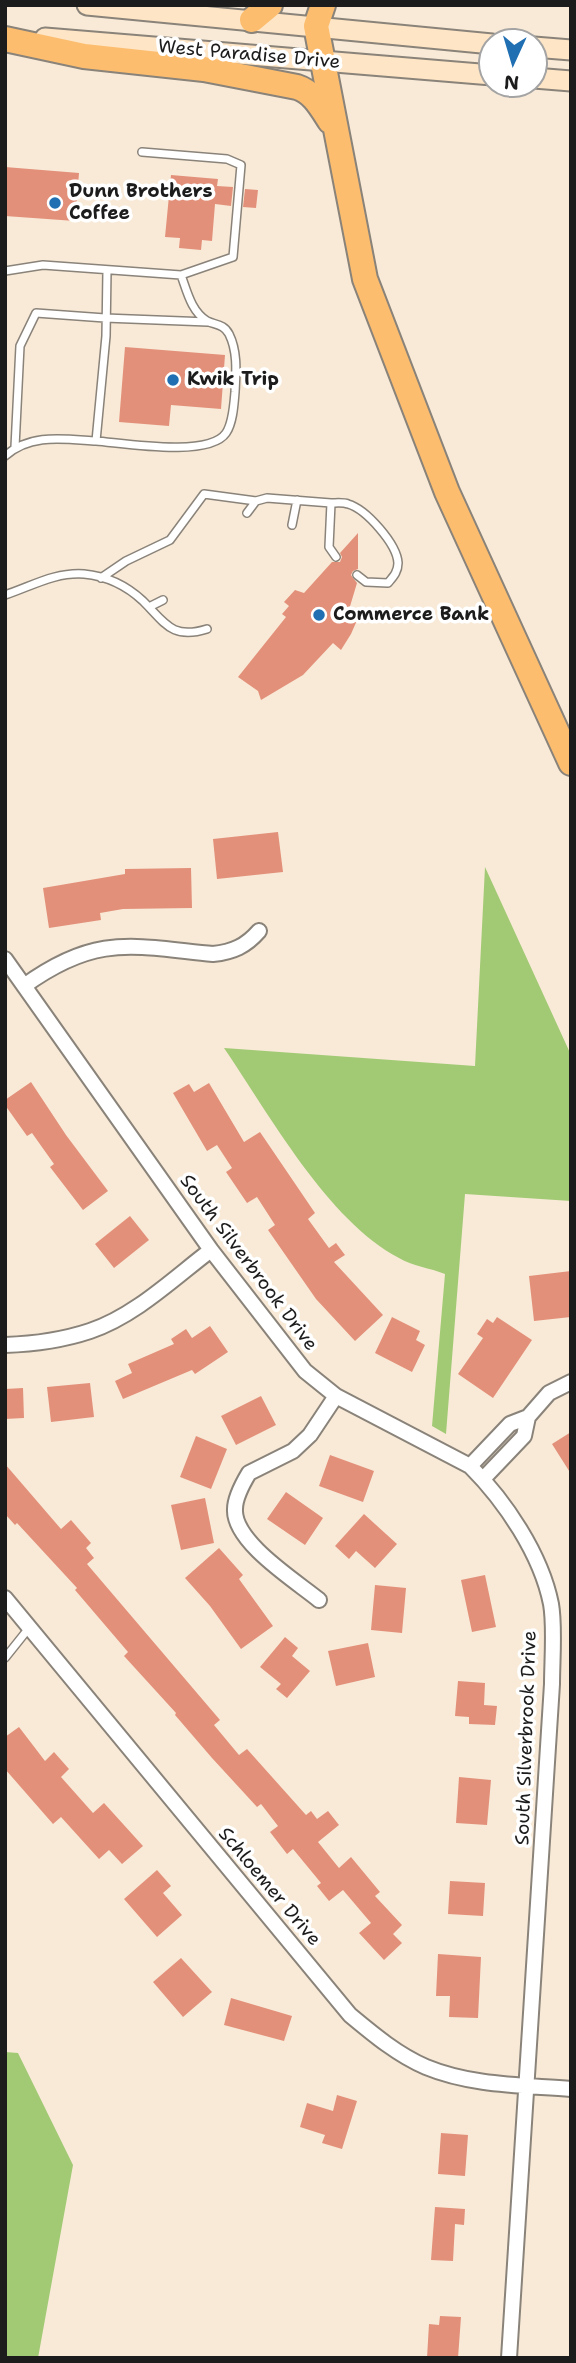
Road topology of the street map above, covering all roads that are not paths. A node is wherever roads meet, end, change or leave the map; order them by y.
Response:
1 (87, 5) edge
2 (261, 13) edge
3 (319, 16) edge
4 (5, 37) edge
5 (478, 42) edge
6 (548, 48) edge
7 (571, 50) edge
8 (322, 61) junction
9 (478, 74) edge
10 (548, 79) edge
11 (571, 81) edge
12 (335, 129) junction
13 (142, 152) dead end
14 (107, 270) junction
15 (5, 271) edge
16 (181, 275) junction
17 (105, 318) junction
18 (208, 322) junction
19 (96, 441) junction
20 (15, 447) junction
21 (5, 456) edge
22 (297, 500) junction
23 (257, 501) junction
24 (331, 503) junction
25 (247, 513) dead end
26 (292, 525) dead end
27 (336, 557) dead end
28 (357, 575) dead end
29 (101, 578) junction
30 (5, 595) edge
31 (163, 600) dead end
32 (149, 607) junction
33 (207, 629) dead end
34 (571, 763) edge
35 (259, 931) dead end
36 (5, 959) edge
37 (24, 986) junction
38 (211, 1250) junction
39 (5, 1345) edge
40 (571, 1382) edge
41 (336, 1396) junction
42 (528, 1417) junction
43 (470, 1466) junction
44 (484, 1479) junction
45 (5, 1598) edge
46 (319, 1600) dead end
47 (29, 1628) junction
48 (5, 1658) edge
49 (528, 2085) junction
50 (571, 2089) edge
51 (509, 2358) edge

1 - 2 street, West Paradise Drive
2 - 3 street, West Paradise Drive
3 - 5 street, West Paradise Drive
3 - 8 highway
4 - 8 street, West Paradise Drive
4 - 12 highway
6 - 7 street
8 - 9 street, West Paradise Drive
8 - 12 highway
10 - 11 street
12 - 34 highway
13 - 16 lane
14 - 15 lane
14 - 16 lane
14 - 17 lane
16 - 18 lane
17 - 18 lane
17 - 19 lane
17 - 20 lane
18 - 19 lane
19 - 20 lane
20 - 21 lane
22 - 23 lane
22 - 24 lane
22 - 26 lane
23 - 25 lane
23 - 29 lane
24 - 27 lane
24 - 28 lane
29 - 30 lane
29 - 32 lane
31 - 32 lane
32 - 33 lane
35 - 37 street
36 - 37 street, South Silverbrook Drive
37 - 38 street, South Silverbrook Drive
38 - 39 street
38 - 41 street, South Silverbrook Drive
40 - 42 street
41 - 43 street, South Silverbrook Drive
41 - 46 street
42 - 43 street
42 - 44 street
43 - 44 street, South Silverbrook Drive
44 - 49 street, South Silverbrook Drive
45 - 47 street, Schloemer Drive
47 - 48 lane
47 - 49 street, Schloemer Drive
49 - 50 street, Schloemer Drive
49 - 51 street, South Silverbrook Drive

